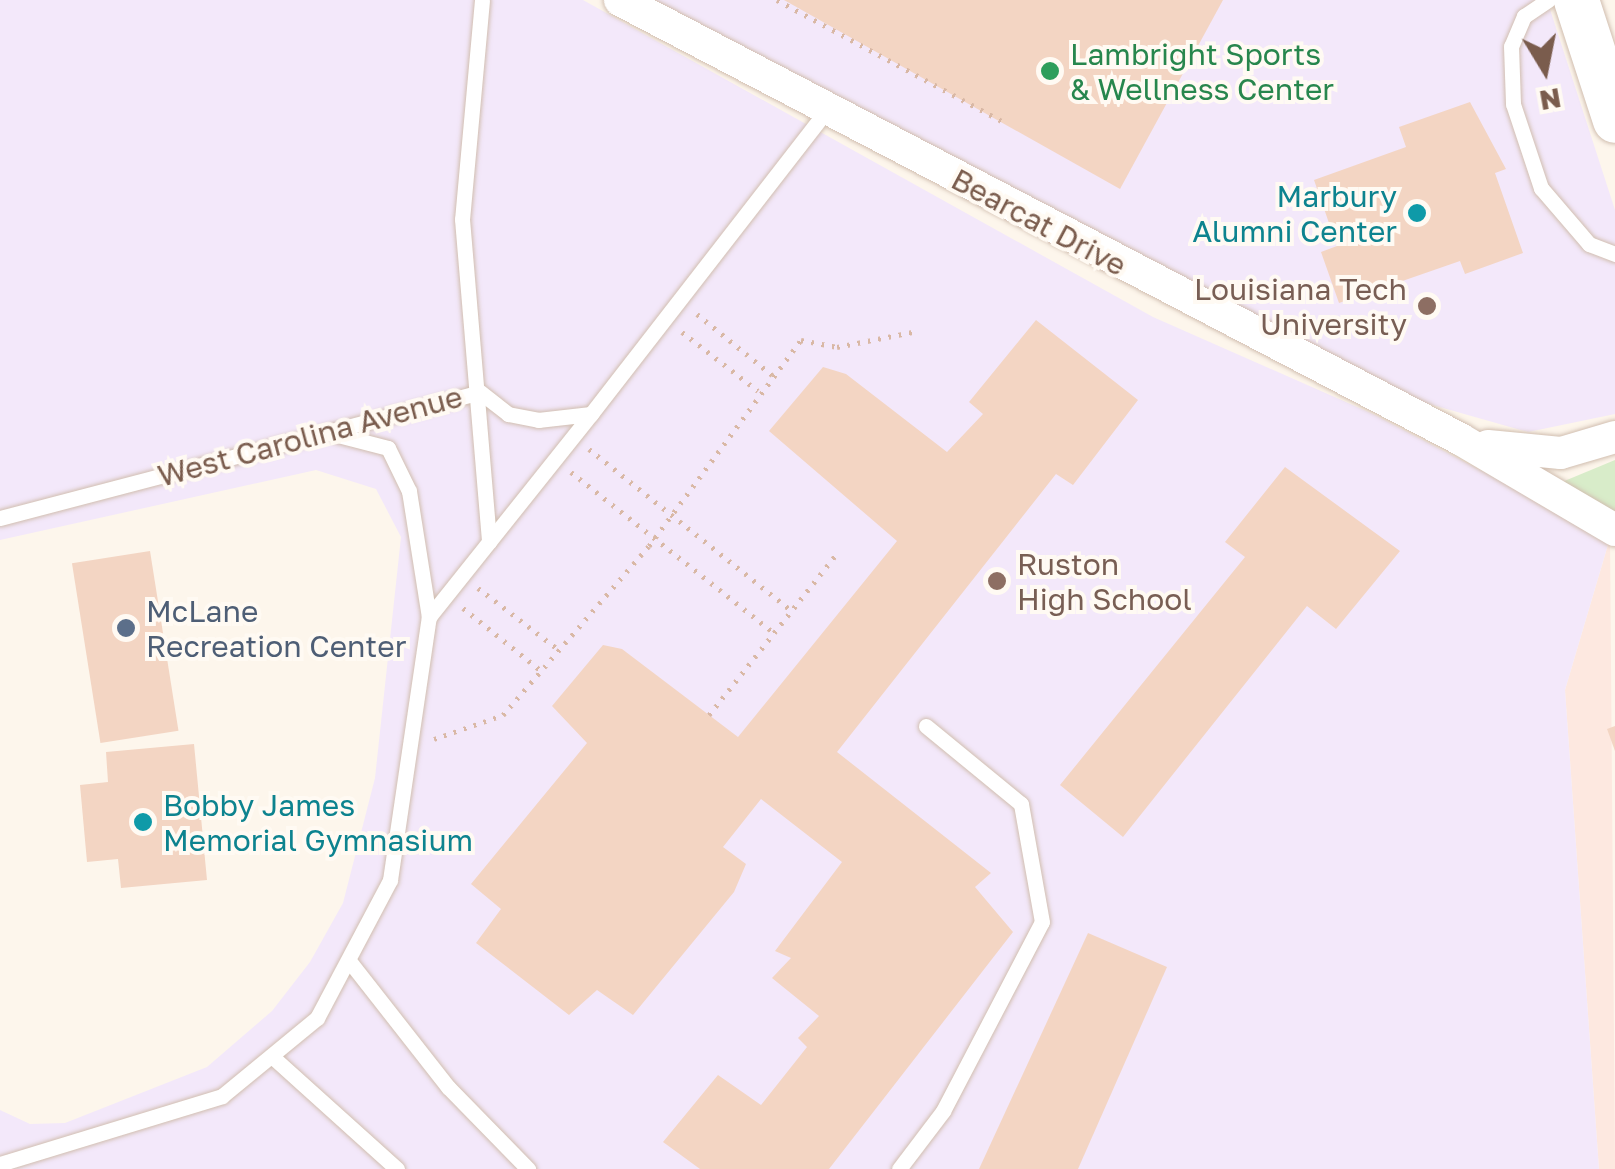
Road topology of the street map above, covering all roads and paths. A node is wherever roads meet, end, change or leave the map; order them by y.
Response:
1 (482, 0) edge
2 (620, 0) edge
3 (777, 0) edge
4 (1548, 0) edge
5 (1576, 0) edge
6 (827, 110) junction
7 (1615, 120) edge
8 (1008, 124) dead end
9 (1615, 254) edge
10 (694, 312) dead end
11 (680, 330) dead end
12 (913, 332) dead end
13 (772, 375) junction
14 (758, 391) junction
15 (480, 392) junction
16 (591, 414) junction
17 (327, 432) junction
18 (1615, 437) edge
19 (1460, 438) junction
20 (586, 448) dead end
21 (569, 470) dead end
22 (672, 516) junction
23 (0, 518) edge
24 (1615, 530) edge
25 (655, 538) junction
26 (489, 542) junction
27 (836, 555) dead end
28 (476, 586) dead end
29 (461, 606) dead end
30 (792, 610) junction
31 (429, 618) junction
32 (774, 633) junction
33 (559, 650) junction
34 (541, 671) junction
35 (709, 715) dead end
36 (926, 726) dead end
37 (410, 743) junction
38 (350, 962) junction
39 (276, 1060) junction
40 (0, 1164) edge
41 (397, 1169) edge
42 (528, 1169) edge
43 (900, 1169) edge

1 - 15 lane
2 - 6 street, Bearcat Drive
3 - 8 path
4 - 9 lane
5 - 7 main road
6 - 16 lane
6 - 19 street, Bearcat Drive
10 - 13 path
11 - 14 path
12 - 13 path
13 - 14 path
14 - 22 path
15 - 16 lane, West Carolina Avenue
15 - 17 lane, West Carolina Avenue
15 - 26 lane
16 - 26 lane
17 - 23 lane, West Carolina Avenue
17 - 31 lane
18 - 19 street, Bearcat Drive
19 - 24 street, Bearcat Drive
20 - 22 path
21 - 25 path
22 - 25 path
22 - 30 path
25 - 32 path
25 - 33 path
26 - 31 lane
27 - 30 path
28 - 33 path
29 - 34 path
30 - 32 path
31 - 37 lane
32 - 35 path
33 - 34 path
34 - 37 path
36 - 43 lane
37 - 38 lane
38 - 39 lane
38 - 42 lane
39 - 40 lane
39 - 41 lane

